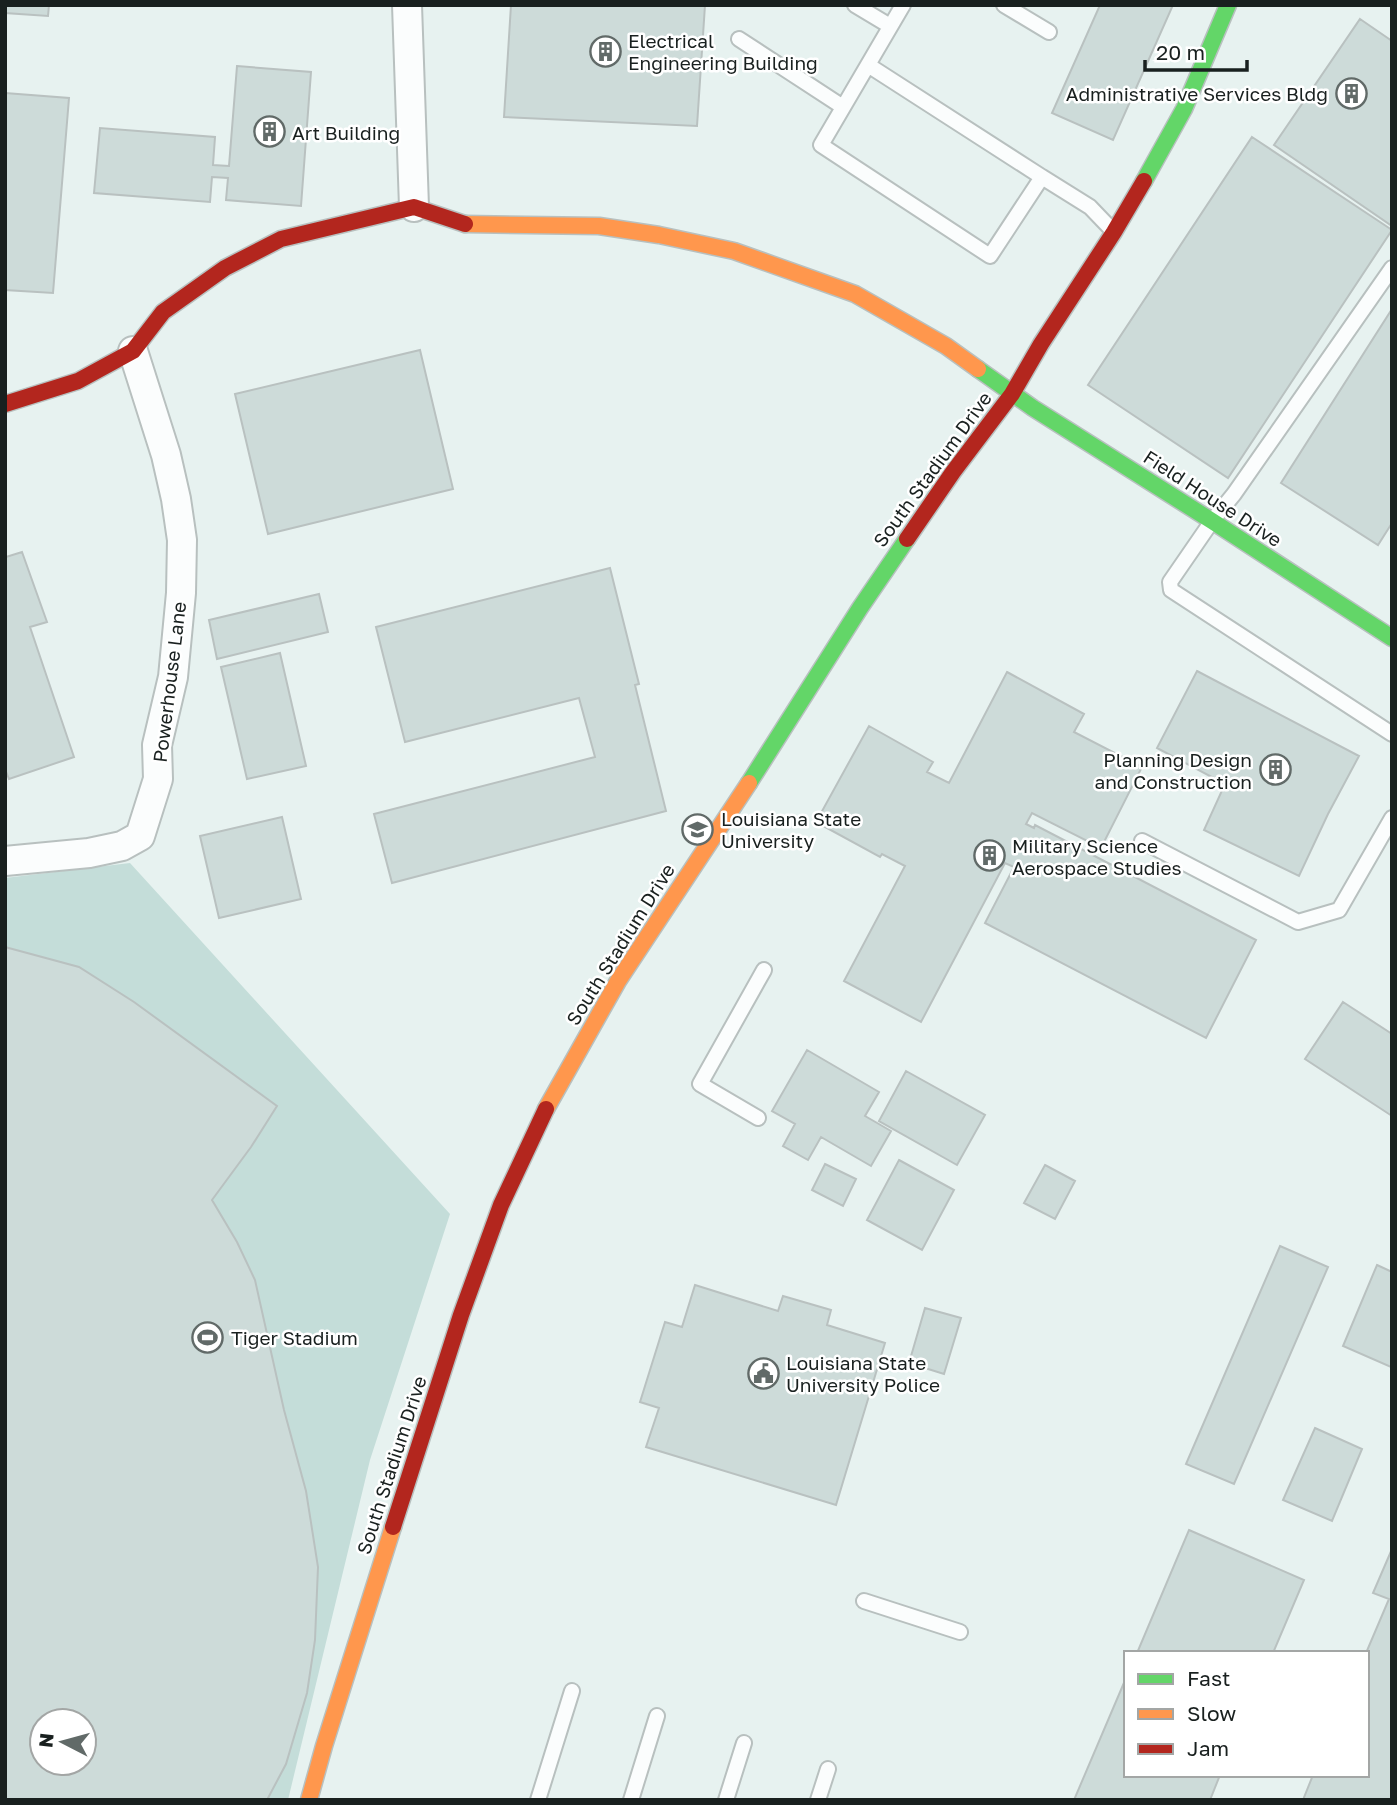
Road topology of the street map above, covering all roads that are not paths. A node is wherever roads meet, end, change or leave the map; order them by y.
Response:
1 (407, 5) edge
2 (855, 5) edge
3 (903, 5) edge
4 (1003, 5) edge
5 (1228, 5) edge
6 (890, 26) junction
7 (1049, 32) dead end
8 (738, 39) dead end
9 (868, 65) junction
10 (843, 107) junction
11 (1042, 177) junction
12 (414, 207) junction
13 (1114, 232) junction
14 (1392, 268) edge
15 (133, 351) junction
16 (1012, 394) junction
17 (5, 404) edge
18 (1212, 521) junction
19 (1392, 638) edge
20 (1392, 734) edge
21 (1392, 818) edge
22 (1142, 841) dead end
23 (5, 861) edge
24 (764, 970) dead end
25 (758, 1118) dead end
26 (864, 1601) dead end
27 (960, 1632) dead end
28 (572, 1691) dead end
29 (657, 1716) dead end
30 (744, 1743) dead end
31 (828, 1769) dead end
32 (309, 1800) edge
33 (538, 1800) edge
34 (631, 1800) edge
35 (726, 1800) edge
36 (818, 1800) edge

1 - 12 street
2 - 6 lane
3 - 6 lane
4 - 7 lane
5 - 13 street, South Stadium Drive
6 - 9 lane
8 - 10 lane
9 - 10 lane
9 - 11 lane
10 - 11 lane
11 - 13 lane
12 - 15 street
12 - 16 street, Field House Drive
13 - 16 street, South Stadium Drive
14 - 18 lane
15 - 17 street
15 - 23 street, Powerhouse Lane
16 - 18 street, Field House Drive
16 - 32 street, South Stadium Drive
18 - 19 street, Field House Drive
18 - 20 lane
21 - 22 lane
24 - 25 lane
26 - 27 lane
28 - 33 lane
29 - 34 lane
30 - 35 lane
31 - 36 lane

